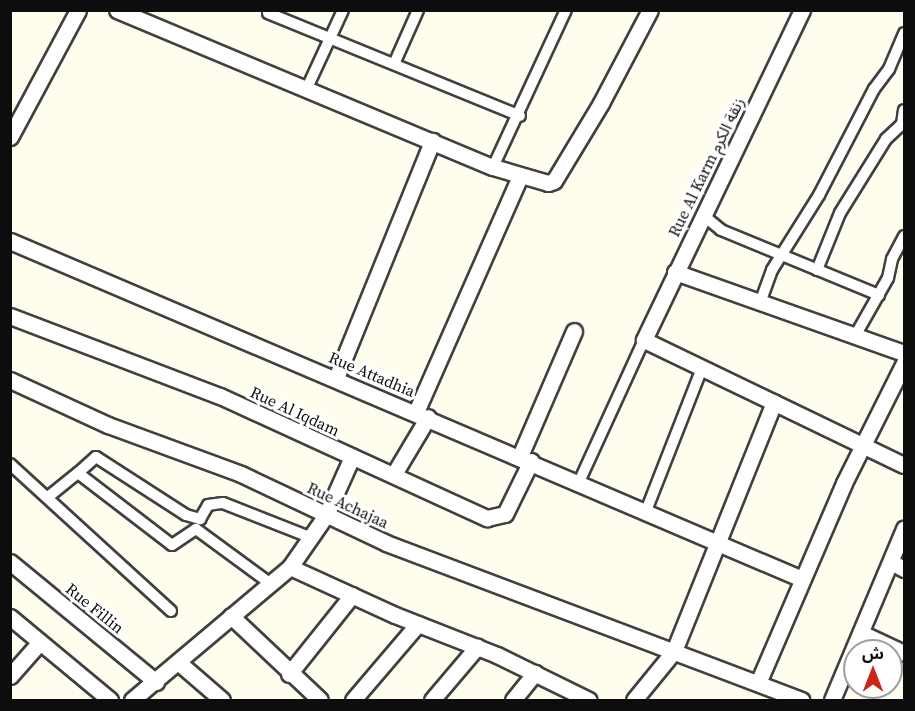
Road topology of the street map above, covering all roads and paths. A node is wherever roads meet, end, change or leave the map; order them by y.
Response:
1 (78, 10) edge
2 (117, 10) edge
3 (343, 10) edge
4 (418, 10) edge
5 (567, 10) edge
6 (650, 10) edge
7 (802, 10) edge
8 (268, 13) dead end
9 (904, 33) edge
10 (330, 37) junction
11 (394, 64) junction
12 (307, 88) junction
13 (904, 110) edge
14 (520, 116) junction
15 (10, 137) edge
16 (432, 141) junction
17 (493, 167) junction
18 (520, 176) junction
19 (704, 216) junction
20 (904, 236) edge
21 (10, 241) edge
22 (784, 256) junction
23 (817, 270) junction
24 (675, 272) junction
25 (879, 295) junction
26 (760, 303) junction
27 (10, 316) edge
28 (574, 331) dead end
29 (855, 336) junction
30 (644, 340) junction
31 (904, 353) edge
32 (904, 363) edge
33 (702, 368) junction
34 (336, 378) junction
35 (10, 380) edge
36 (774, 402) junction
37 (422, 414) junction
38 (864, 443) junction
39 (352, 457) junction
40 (526, 459) junction
41 (10, 464) edge
42 (904, 465) edge
43 (78, 473) junction
44 (394, 474) junction
45 (579, 482) junction
46 (48, 497) junction
47 (646, 511) junction
48 (326, 515) junction
49 (904, 529) edge
50 (312, 538) junction
51 (719, 542) junction
52 (10, 562) edge
53 (898, 565) edge
54 (290, 567) junction
55 (802, 579) junction
56 (271, 584) junction
57 (352, 595) junction
58 (171, 611) dead end
59 (231, 616) junction
60 (10, 617) edge
61 (418, 624) junction
62 (861, 633) junction
63 (40, 642) junction
64 (477, 647) junction
65 (674, 651) junction
66 (904, 653) edge
67 (178, 662) junction
68 (535, 673) junction
69 (289, 674) junction
70 (10, 676) edge
71 (156, 681) junction
72 (758, 683) junction
73 (110, 700) edge
74 (132, 700) edge
75 (222, 700) edge
76 (320, 700) edge
77 (353, 700) edge
78 (432, 700) edge
79 (513, 700) edge
80 (589, 700) edge
81 (634, 700) edge
82 (801, 700) edge
83 (832, 700) edge

1 - 15 street
2 - 12 street
3 - 10 street
4 - 11 street
5 - 14 street
6 - 18 street
7 - 19 street, Rue Al Karm زنقة الكرم
8 - 10 street
9 - 22 street
10 - 11 street
10 - 12 street
11 - 14 street
12 - 16 street
13 - 23 street
14 - 17 street
16 - 17 street
16 - 34 street
17 - 18 street
18 - 37 street
19 - 22 street
19 - 24 street, Rue Al Karm زنقة الكرم
20 - 25 street
21 - 34 street, Rue Attadhia
22 - 23 street
22 - 26 street
23 - 25 street
24 - 26 street
24 - 30 street, Rue Al Karm زنقة الكرم
25 - 29 street
26 - 29 street
27 - 39 street, Rue Al Iqdam
28 - 40 street, Rue Al Iqdam
29 - 31 street
30 - 33 street
30 - 45 street
32 - 38 street
33 - 36 street
33 - 47 street
34 - 37 street, Rue Attadhia
35 - 48 street, Rue Achajaa
36 - 38 street
36 - 51 street
37 - 40 street, Rue Attadhia
37 - 44 street
38 - 42 street
38 - 55 street
39 - 44 street, Rue Al Iqdam
39 - 48 street
40 - 44 street, Rue Al Iqdam
40 - 45 street, Rue Attadhia
41 - 46 street
43 - 46 street
43 - 50 street
43 - 56 street
45 - 47 street, Rue Attadhia
46 - 58 street
47 - 51 street, Rue Attadhia
48 - 50 street
48 - 65 street, Rue Achajaa
49 - 53 street
50 - 54 street
51 - 55 street, Rue Attadhia
51 - 65 street
52 - 71 street, Rue Fillin
53 - 62 street
54 - 56 street
54 - 57 street
55 - 72 street
56 - 59 street
57 - 61 street
57 - 69 street
59 - 67 street
59 - 69 street
60 - 63 street
61 - 64 street
61 - 77 street
62 - 66 street
62 - 83 street
63 - 70 street
63 - 73 street
64 - 68 street
64 - 78 street
65 - 72 street, Rue Achajaa
65 - 81 street
67 - 71 street
67 - 75 street
68 - 79 street
68 - 80 street
69 - 76 street
71 - 74 street
72 - 82 street, Rue Achajaa

